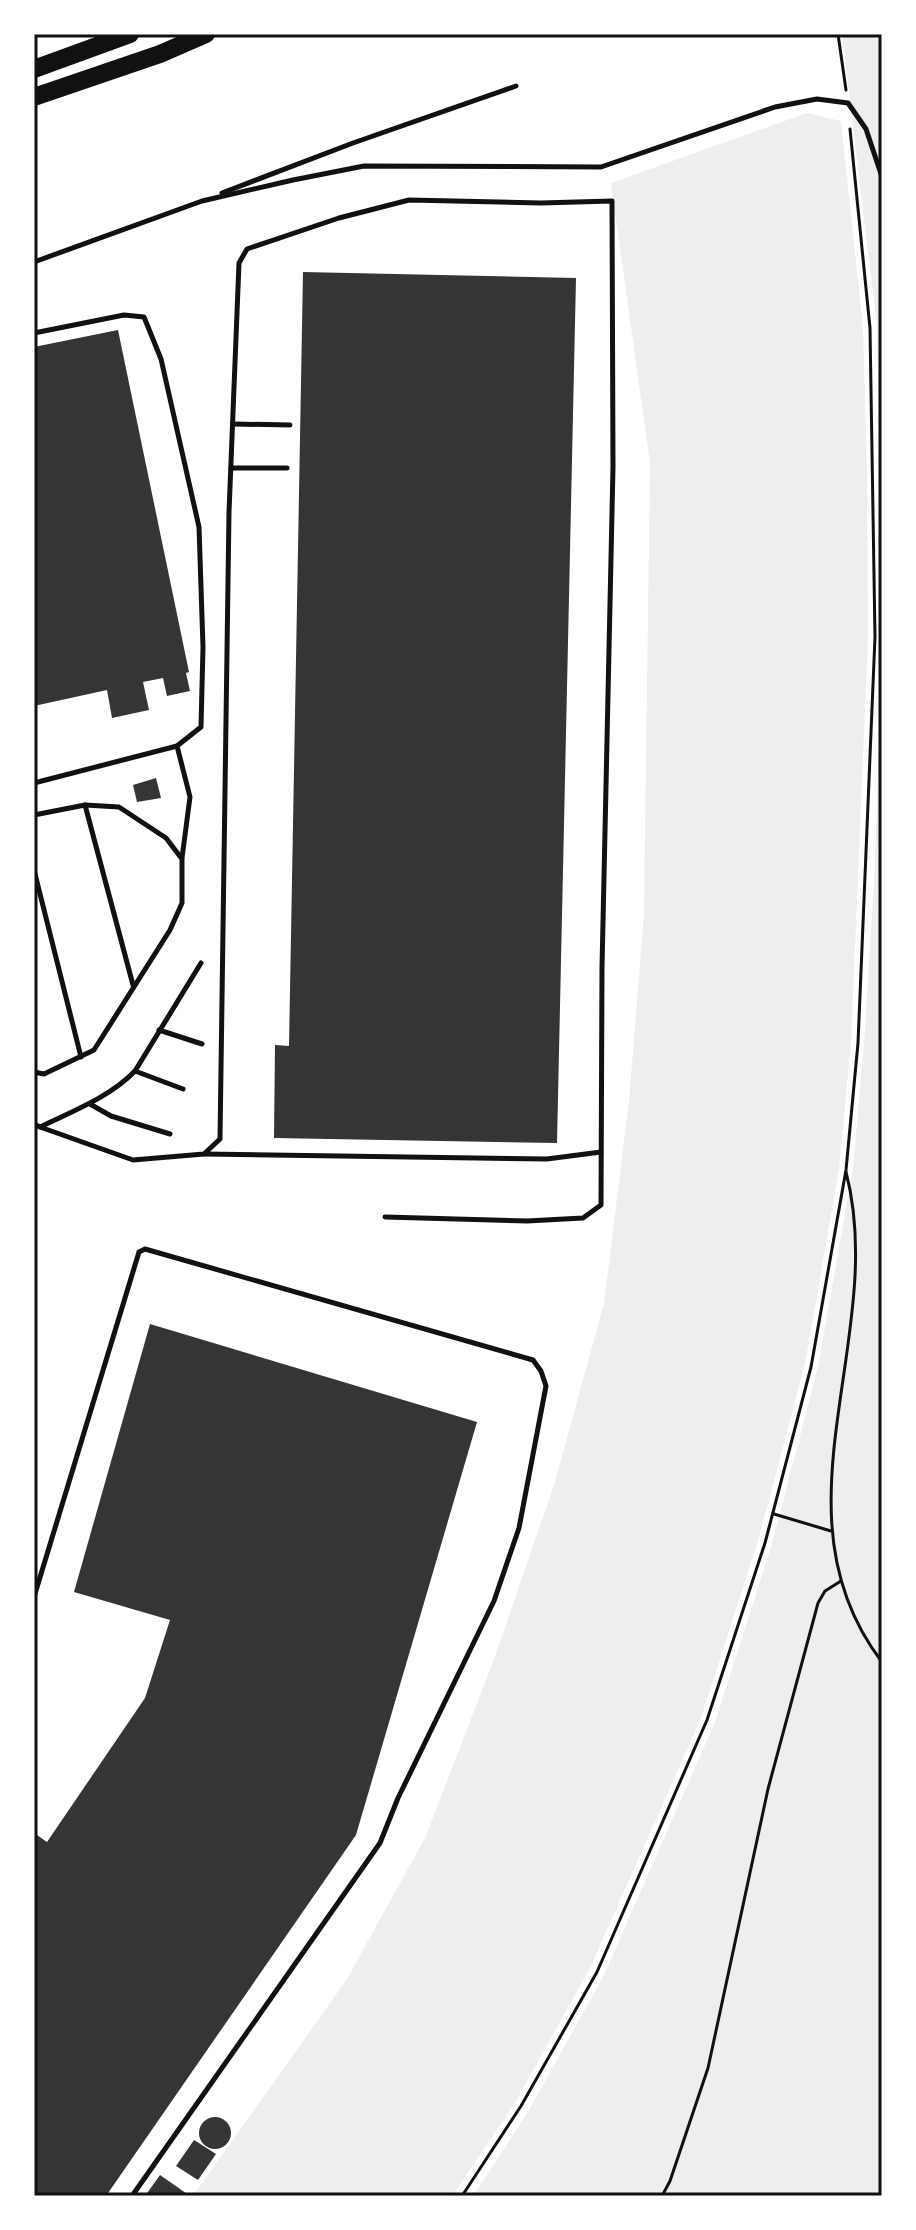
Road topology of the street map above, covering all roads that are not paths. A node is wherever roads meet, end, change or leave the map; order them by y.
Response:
1 (130, 34) edge
2 (206, 34) edge
3 (34, 69) edge
4 (516, 86) dead end
5 (34, 97) edge
6 (882, 177) edge
7 (202, 201) junction
8 (34, 262) edge
9 (34, 333) edge
10 (233, 424) junction
11 (290, 425) dead end
12 (231, 468) junction
13 (287, 468) dead end
14 (177, 746) junction
15 (34, 783) edge
16 (85, 805) junction
17 (34, 815) edge
18 (182, 859) junction
19 (34, 870) edge
20 (201, 963) dead end
21 (133, 986) junction
22 (159, 1030) junction
23 (202, 1044) dead end
24 (81, 1057) junction
25 (135, 1071) junction
26 (34, 1072) edge
27 (183, 1089) dead end
28 (89, 1104) junction
29 (37, 1125) edge
30 (170, 1134) dead end
31 (601, 1152) junction
32 (204, 1154) junction
33 (385, 1217) dead end
34 (34, 1597) edge
35 (132, 2196) edge

1 - 3 highway
2 - 5 highway
4 - 7 lane
6 - 7 lane
7 - 8 lane
9 - 14 lane
10 - 11 lane
10 - 12 lane
10 - 31 lane
12 - 13 lane
12 - 32 lane
14 - 15 lane
14 - 18 lane
16 - 17 lane
16 - 18 lane
16 - 21 lane
18 - 21 lane
19 - 24 lane
20 - 22 lane
21 - 24 lane
22 - 23 lane
22 - 25 lane
24 - 26 lane
25 - 27 lane
25 - 28 lane
28 - 29 lane
28 - 30 lane
29 - 32 lane
31 - 32 lane
31 - 33 lane
34 - 35 lane

